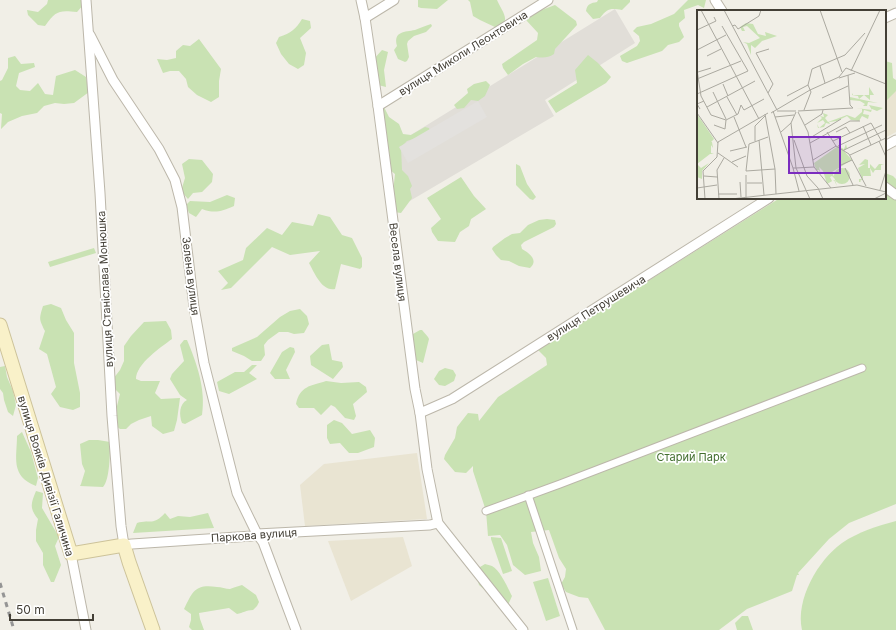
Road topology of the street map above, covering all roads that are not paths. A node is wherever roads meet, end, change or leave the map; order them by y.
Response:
1 (86, 0) edge
2 (361, 0) edge
3 (394, 0) edge
4 (548, 0) edge
5 (716, 0) edge
6 (721, 10) edge
7 (896, 13) edge
8 (366, 18) junction
9 (886, 18) edge
10 (88, 32) junction
11 (378, 106) junction
12 (896, 140) edge
13 (886, 145) edge
14 (886, 188) edge
15 (896, 195) edge
16 (767, 199) edge
17 (0, 325) edge
18 (862, 368) dead end
19 (420, 413) junction
20 (528, 495) junction
21 (486, 510) dead end
22 (438, 523) junction
23 (257, 534) junction
24 (124, 545) junction
25 (71, 554) junction
26 (86, 630) edge
27 (153, 630) edge
28 (296, 630) edge
29 (523, 630) edge
30 (573, 630) edge

1 - 10 street, вулиця Станіслава Монюшка
2 - 8 street, Весела вулиця
3 - 8 street
4 - 11 street, вулиця Миколи Леонтовича
5 - 6 street
7 - 9 street
8 - 11 street, Весела вулиця
10 - 23 street, Зелена вулиця
10 - 24 street, вулиця Станіслава Монюшка
11 - 19 street, Весела вулиця
12 - 13 street
14 - 15 street
16 - 19 street, вулиця Петрушевича
17 - 25 main road, вулиця Вояків Дивізії Галичина
18 - 20 street
19 - 22 street, Весела вулиця
20 - 21 street
20 - 30 street
22 - 23 street, Паркова вулиця
22 - 29 street
23 - 24 street, Паркова вулиця
23 - 28 street, Зелена вулиця
24 - 25 main road, Паркова вулиця
24 - 27 main road
25 - 26 street, вулиця Вояків Дивізії Галичина

